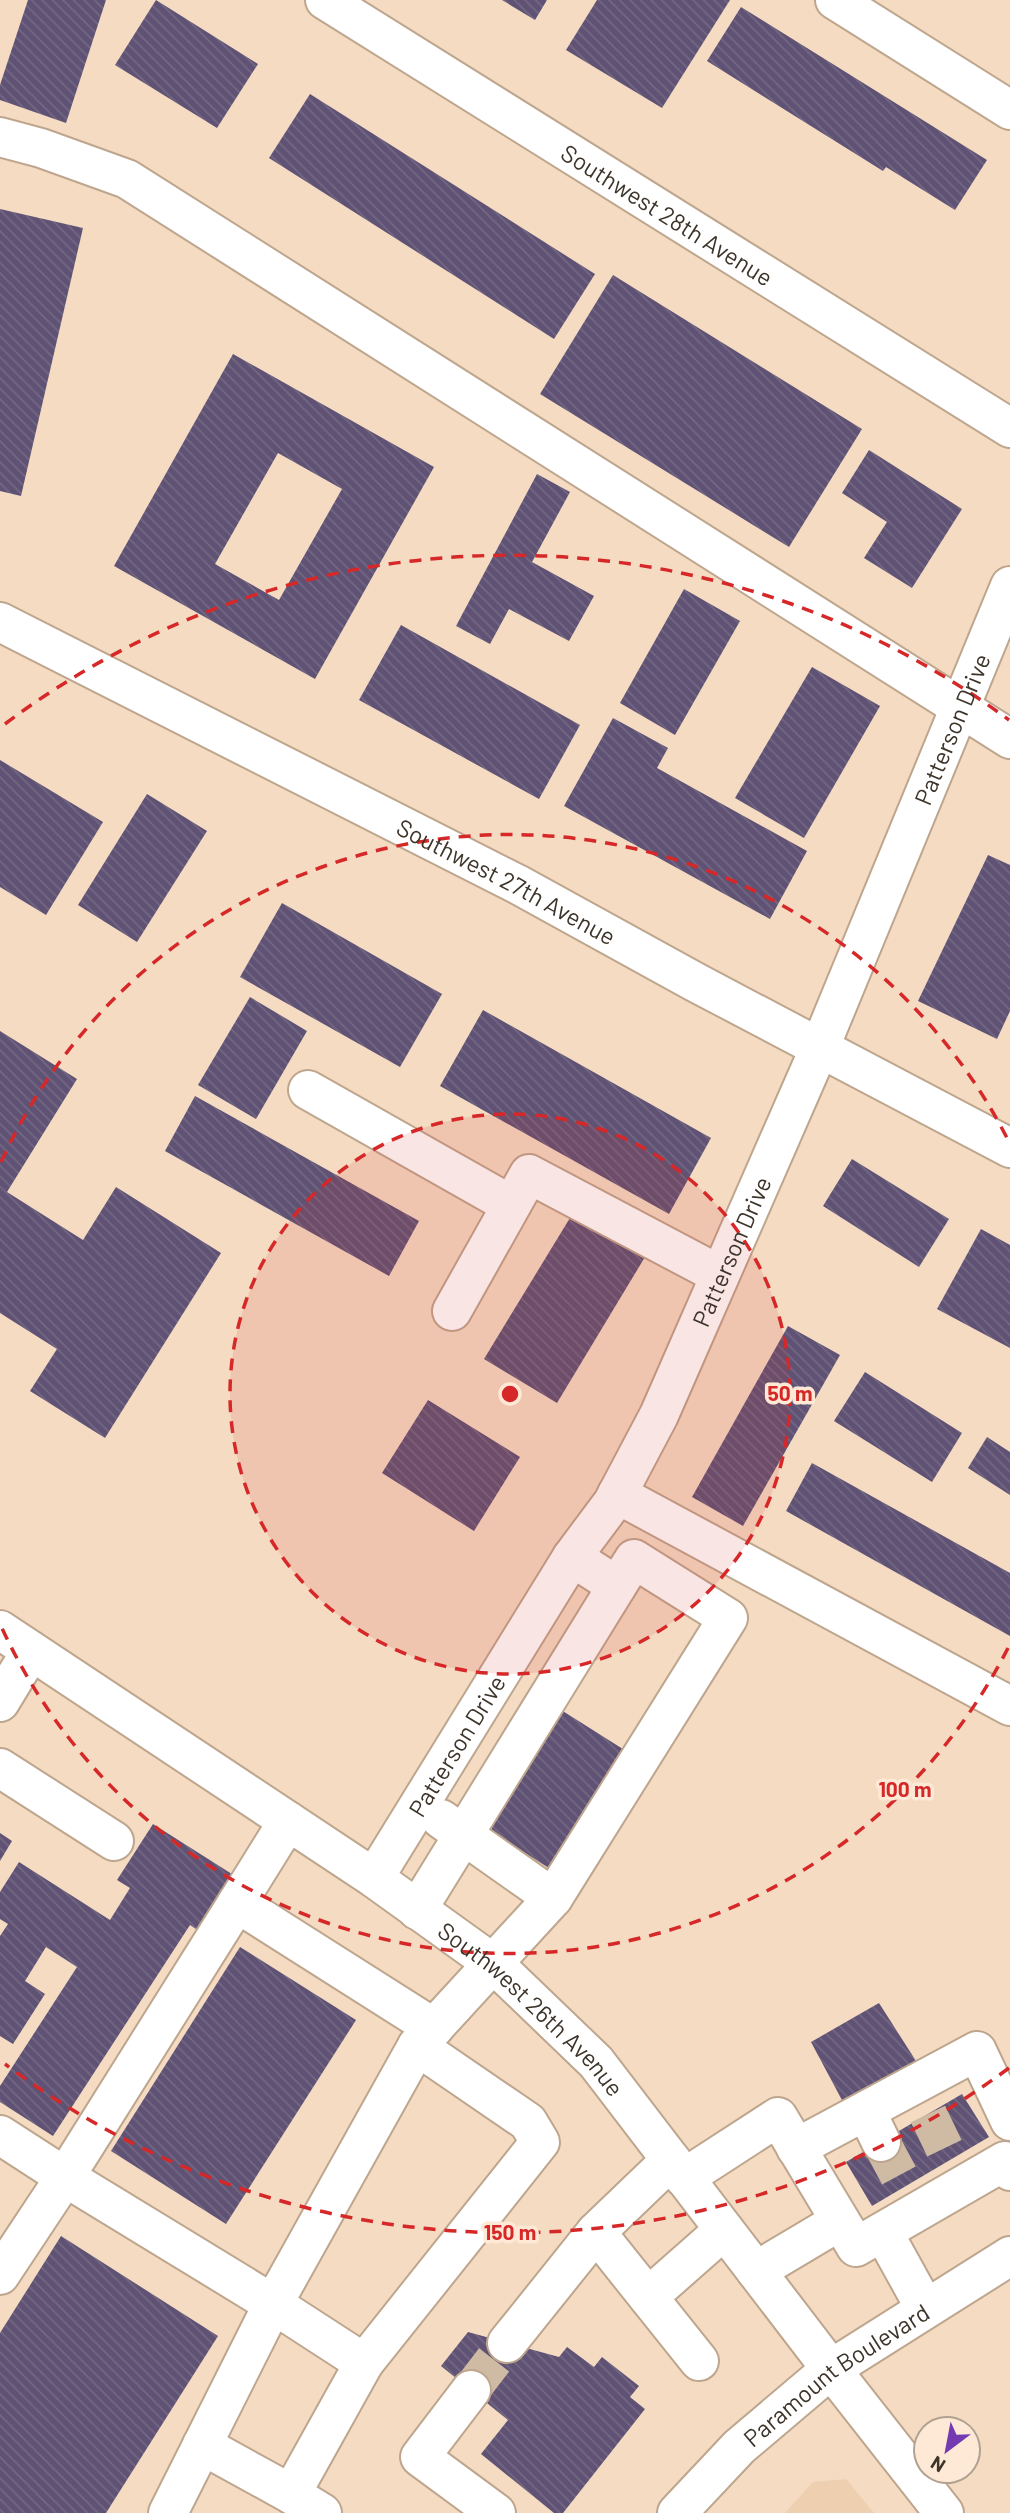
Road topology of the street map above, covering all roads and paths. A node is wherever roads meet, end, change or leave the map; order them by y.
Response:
1 (326, 0) edge
2 (835, 0) edge
3 (1010, 110) edge
4 (0, 137) edge
5 (1010, 428) edge
6 (1010, 586) edge
7 (0, 622) edge
8 (960, 708) junction
9 (1010, 739) edge
10 (820, 1047) junction
11 (308, 1090) dead end
12 (1010, 1147) edge
13 (511, 1205) junction
14 (718, 1274) junction
15 (452, 1311) dead end
16 (617, 1494) junction
17 (572, 1557) junction
18 (617, 1586) junction
19 (523, 1635) junction
20 (15, 1640) edge
21 (566, 1664) junction
22 (0, 1702) edge
23 (1010, 1706) edge
24 (0, 1768) edge
25 (419, 1806) junction
26 (288, 1821) junction
27 (463, 1832) junction
28 (114, 1841) dead end
29 (374, 1878) junction
30 (554, 1898) junction
31 (236, 1903) junction
32 (417, 1910) junction
33 (495, 1965) junction
34 (425, 2037) junction
35 (1010, 2122) edge
36 (0, 2135) edge
37 (796, 2148) junction
38 (1008, 2154) edge
39 (678, 2169) junction
40 (65, 2177) junction
41 (840, 2221) junction
42 (724, 2230) junction
43 (596, 2232) junction
44 (883, 2232) junction
45 (1010, 2256) edge
46 (755, 2271) junction
47 (0, 2275) edge
48 (649, 2297) junction
49 (273, 2304) junction
50 (925, 2308) junction
51 (508, 2343) tunnel mouth
52 (699, 2361) dead end
53 (364, 2363) junction
54 (831, 2369) junction
55 (471, 2390) tunnel mouth
56 (202, 2445) junction
57 (306, 2504) edge
58 (167, 2513) edge
59 (496, 2513) edge
60 (677, 2513) edge
61 (944, 2513) edge

1 - 5 street, Southwest 28th Avenue
2 - 3 street
4 - 8 street
6 - 8 street, Patterson Drive
7 - 10 street, Southwest 27th Avenue
8 - 9 street
8 - 10 street, Patterson Drive
10 - 12 street, Southwest 27th Avenue
10 - 14 street, Patterson Drive
11 - 13 street
13 - 14 street
13 - 15 street
14 - 16 street, Patterson Drive
16 - 17 street, Patterson Drive
16 - 23 street
17 - 18 street
17 - 19 street, Patterson Drive
18 - 21 street
18 - 30 street
19 - 21 street
19 - 25 street, Patterson Drive
20 - 22 street
20 - 26 street, Southwest 26th Avenue
21 - 27 street
24 - 28 street
25 - 27 street
25 - 29 street, Patterson Drive
26 - 29 street, Southwest 26th Avenue
26 - 31 street
27 - 30 street
27 - 32 street
29 - 32 street, Southwest 26th Avenue
30 - 33 street
31 - 34 street
31 - 40 street
32 - 33 street, Southwest 26th Avenue
33 - 34 street
33 - 39 street, Southwest 26th Avenue
34 - 49 street
34 - 53 street
35 - 37 street
36 - 40 street
37 - 39 street
37 - 41 street
38 - 44 street
39 - 42 street, Southwest 26th Avenue
39 - 43 street
40 - 47 street
40 - 49 street
41 - 44 street
41 - 46 street
42 - 46 street, Southwest 26th Avenue
42 - 48 street
43 - 48 street
43 - 51 street
44 - 50 street
45 - 50 street, Paramount Boulevard
46 - 54 street, Southwest 26th Avenue
48 - 52 street
49 - 53 street
49 - 56 street
50 - 54 street, Paramount Boulevard
53 - 57 street
54 - 60 street, Paramount Boulevard
54 - 61 street, Southwest 26th Avenue
55 - 59 street
56 - 57 street
56 - 58 street

